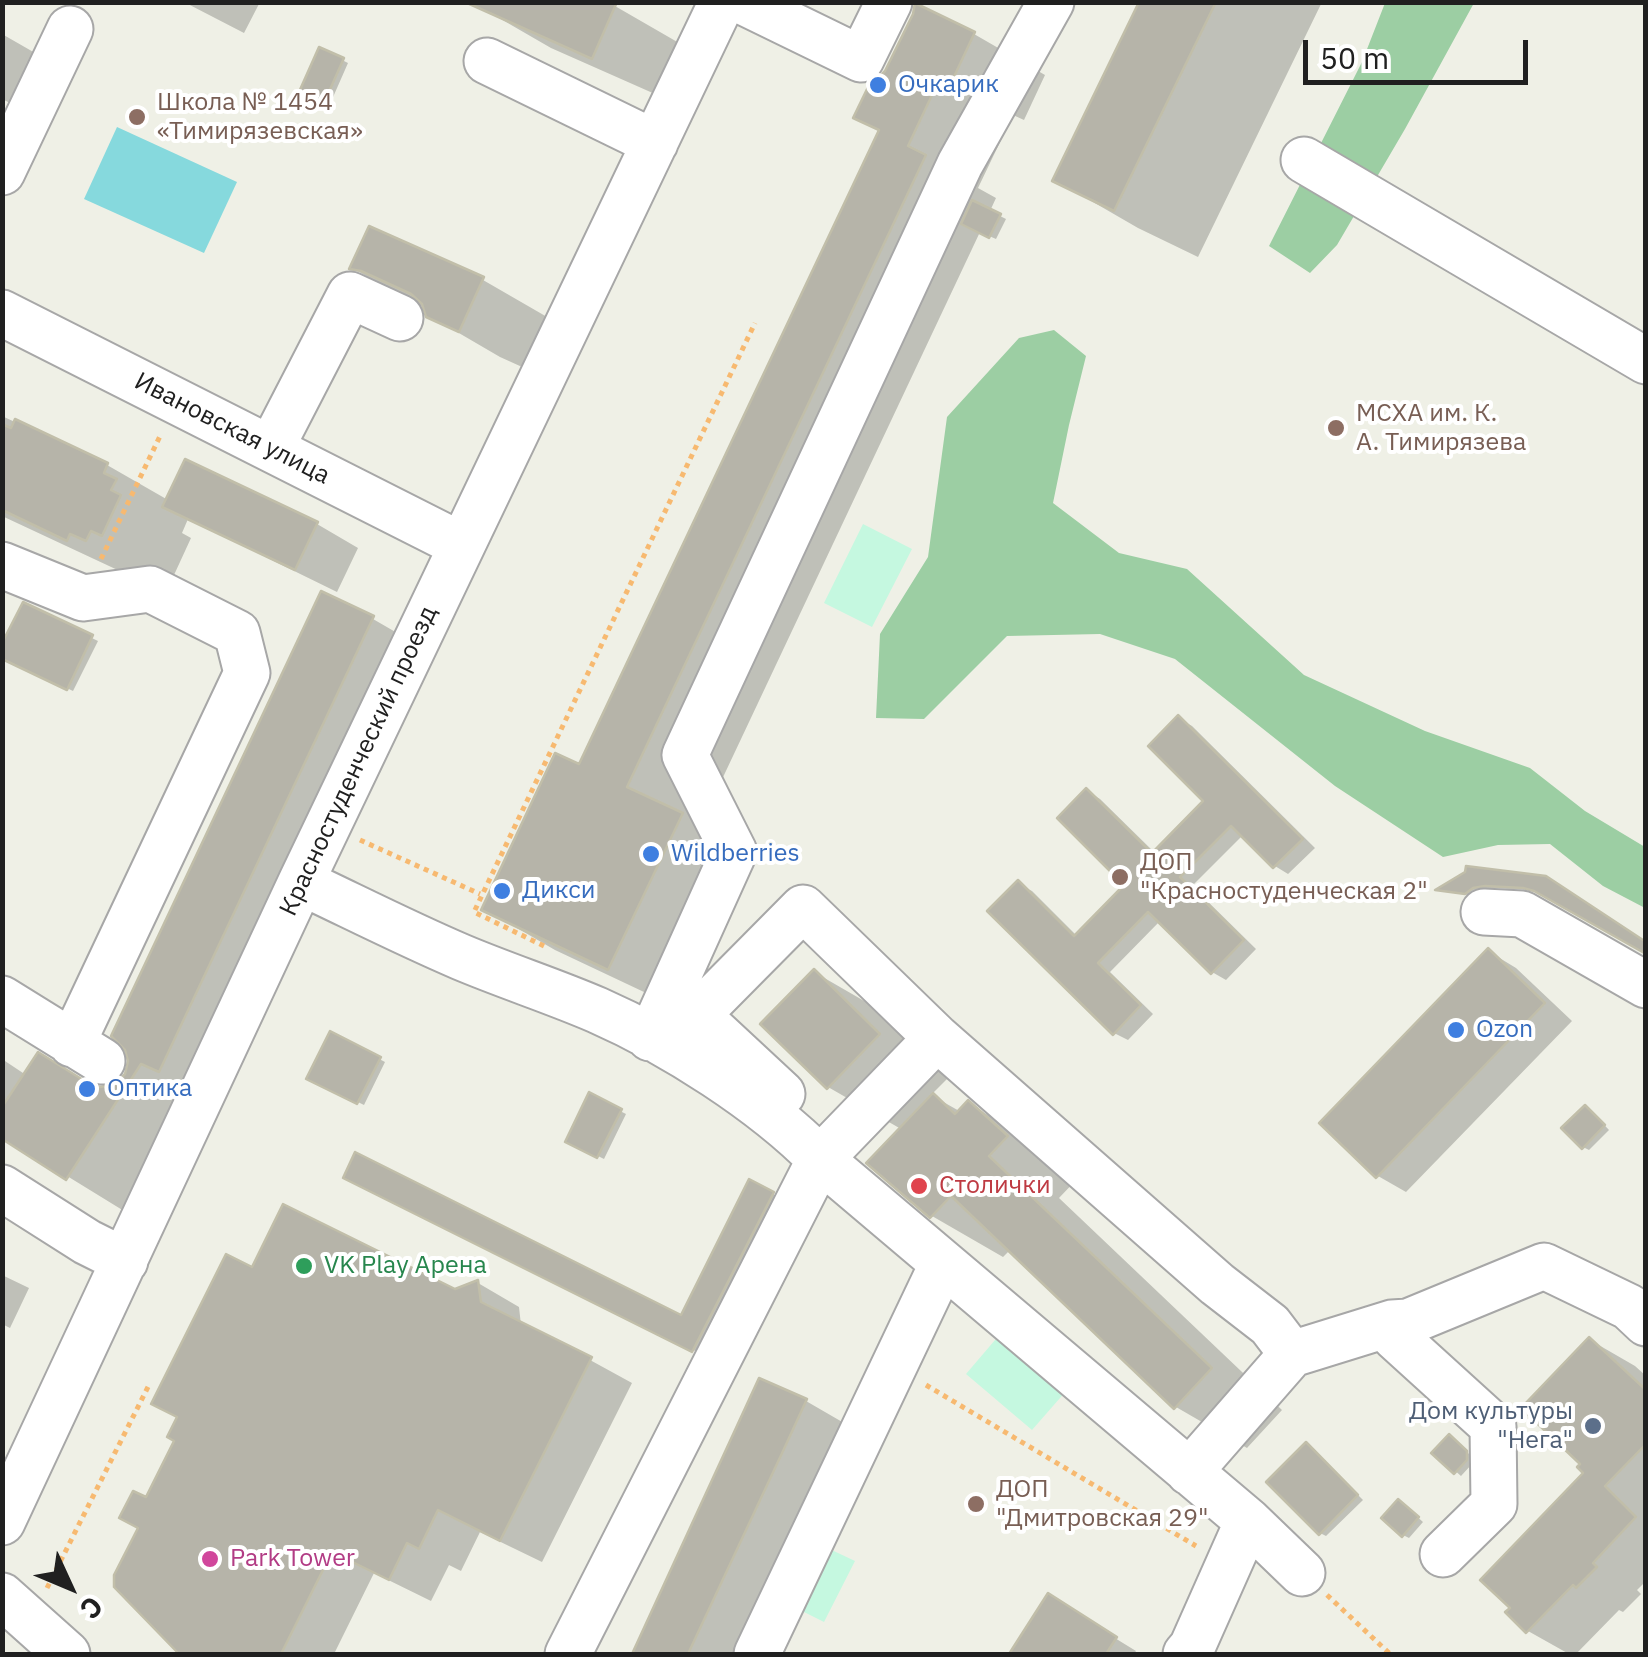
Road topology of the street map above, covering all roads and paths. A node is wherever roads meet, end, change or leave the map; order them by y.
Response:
1 (722, 2) edge
2 (744, 2) edge
3 (888, 2) edge
4 (1041, 5) edge
5 (70, 29) dead end
6 (487, 60) dead end
7 (654, 143) junction
8 (1304, 160) dead end
9 (2, 172) edge
10 (2, 313) edge
11 (400, 318) dead end
12 (755, 323) dead end
13 (1646, 362) edge
14 (177, 400) junction
15 (271, 448) junction
16 (460, 545) junction
17 (2, 565) edge
18 (83, 598) junction
19 (350, 835) dead end
20 (301, 882) junction
21 (480, 894) junction
22 (1484, 912) dead end
23 (554, 951) dead end
24 (1646, 984) edge
25 (2, 999) edge
26 (650, 1038) junction
27 (937, 1038) junction
28 (827, 1151) junction
29 (2, 1188) edge
30 (126, 1260) junction
31 (944, 1263) junction
32 (1640, 1306) edge
33 (1392, 1323) junction
34 (1292, 1354) junction
35 (894, 1366) junction
36 (149, 1385) dead end
37 (18, 1468) edge
38 (1189, 1472) junction
39 (1248, 1521) junction
40 (2, 1522) edge
41 (1443, 1554) dead end
42 (1228, 1566) junction
43 (1302, 1573) joint
44 (10, 1632) edge
45 (67, 1654) edge
46 (568, 1654) edge
47 (757, 1654) edge
48 (1186, 1654) edge
49 (1390, 1654) edge

1 - 7 street, Красностуденческий проезд
2 - 3 street
4 - 26 street
5 - 9 street
6 - 7 street
7 - 16 street, Красностуденческий проезд
8 - 13 street
10 - 14 street, Ивановская улица
11 - 15 street
12 - 21 path
14 - 15 street, Ивановская улица
14 - 18 path
15 - 16 street, Ивановская улица
16 - 20 street, Красностуденческий проезд
17 - 18 street
18 - 25 street
19 - 21 path
20 - 26 street
20 - 30 street, Красностуденческий проезд
21 - 23 path
22 - 24 street
26 - 28 street
27 - 28 street
27 - 28 street
27 - 34 street
28 - 31 street
28 - 46 street
29 - 30 street
30 - 37 street, Красностуденческий проезд
31 - 35 street
31 - 38 street
32 - 33 street
33 - 34 street
33 - 41 street
34 - 38 street
35 - 42 path
35 - 47 street
36 - 44 path
37 - 40 street, Красностуденческий проезд
38 - 39 street
39 - 42 street
39 - 43 street
42 - 48 street
43 - 49 path
44 - 45 street

